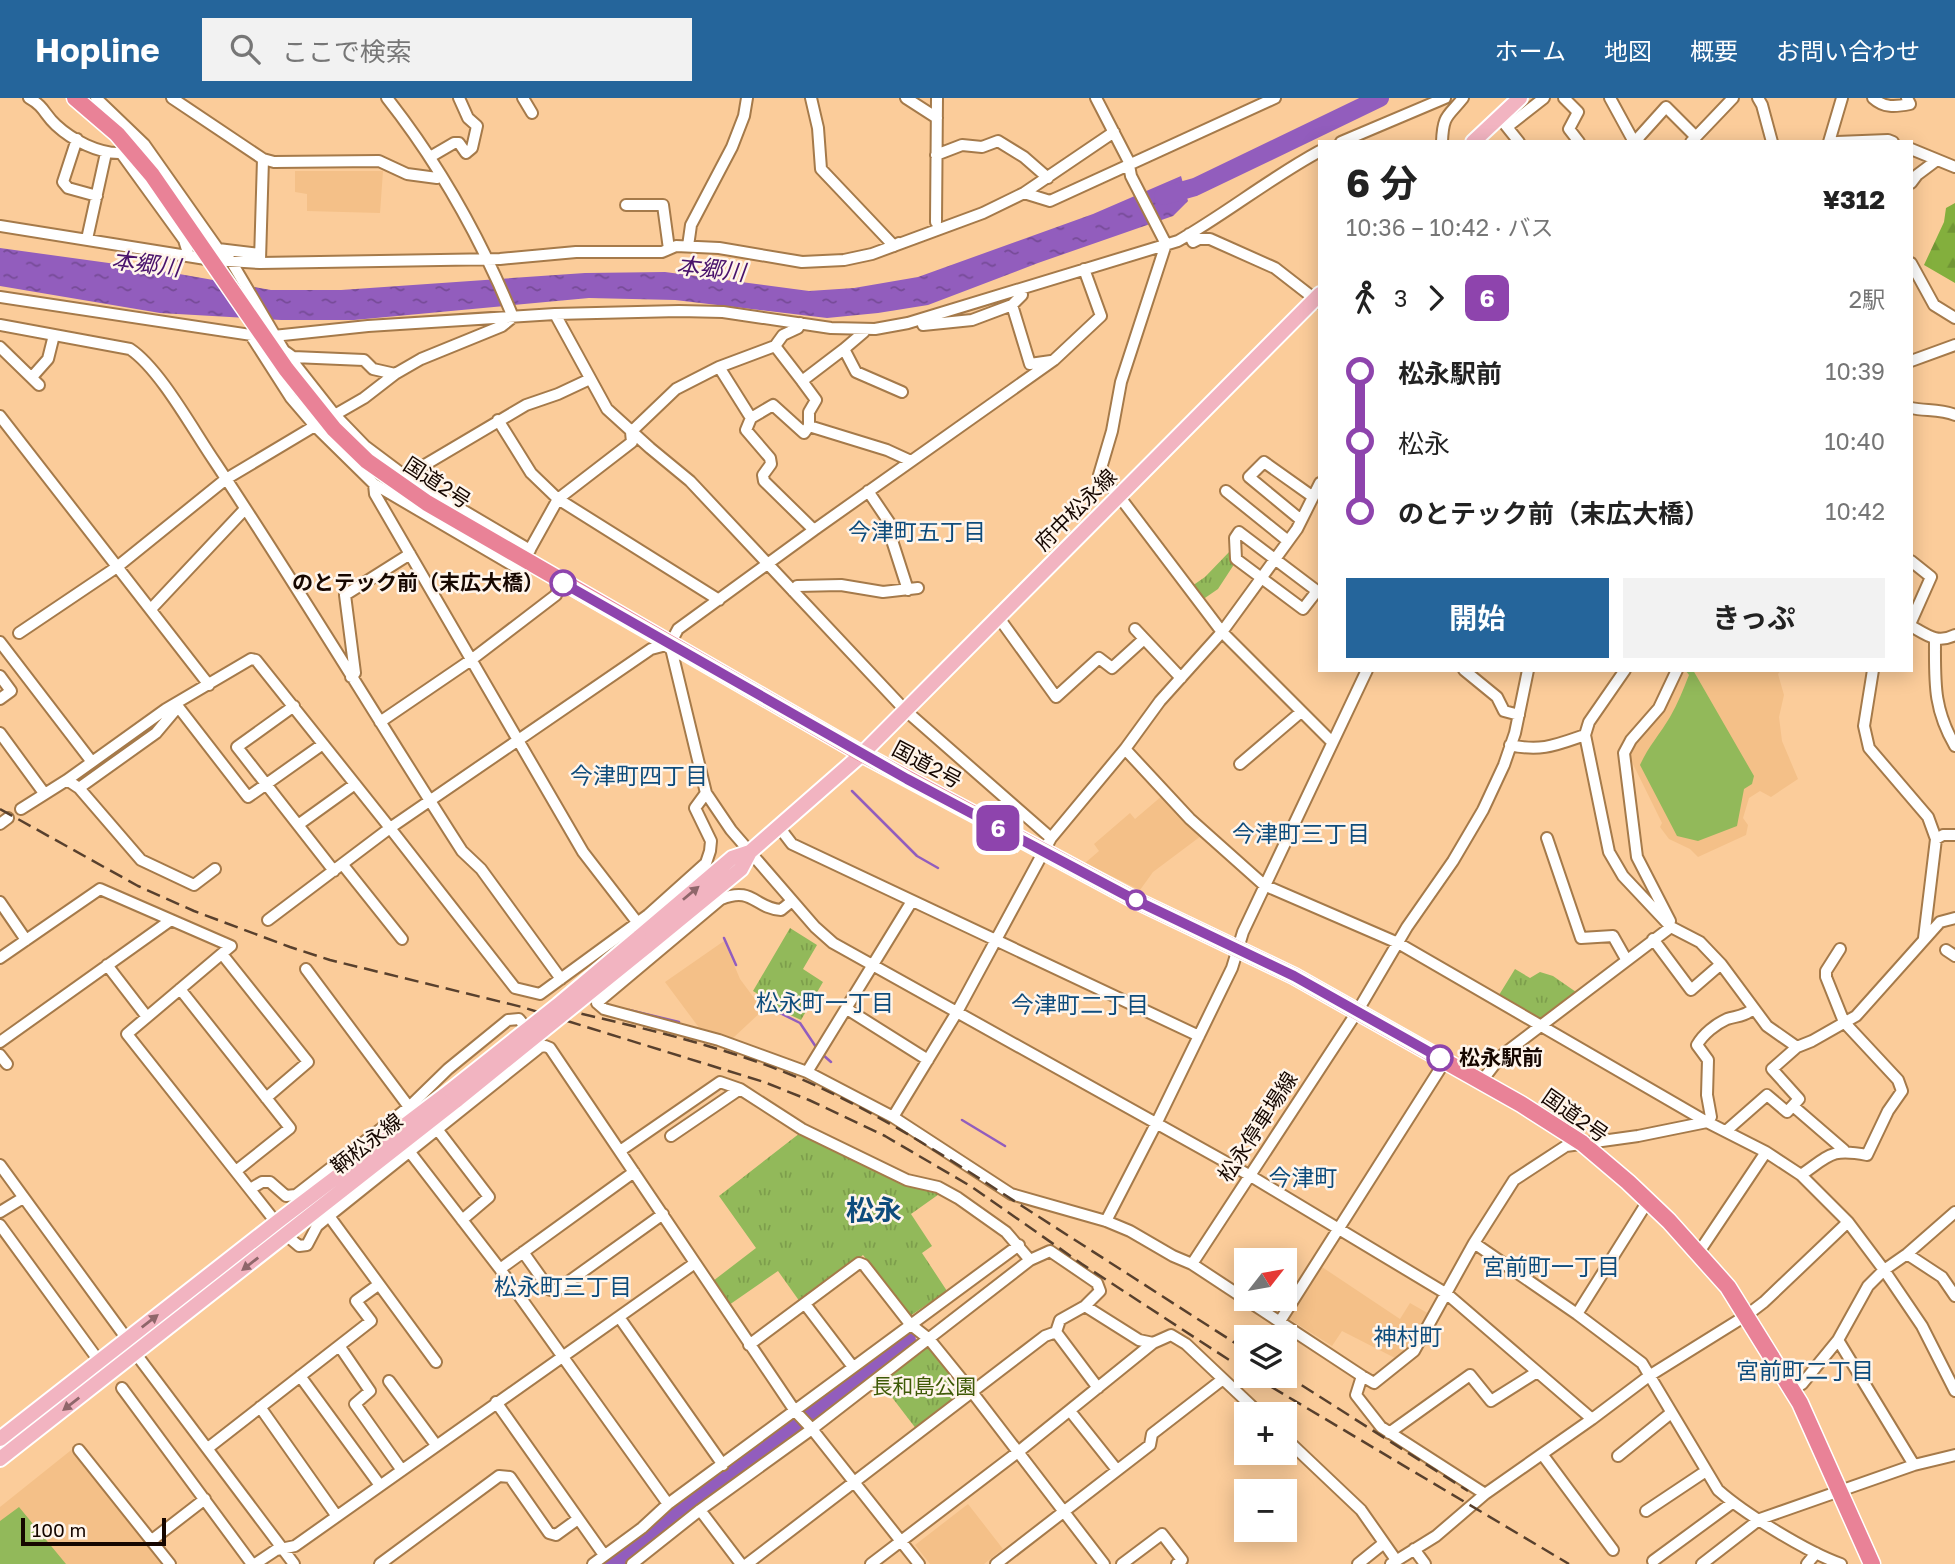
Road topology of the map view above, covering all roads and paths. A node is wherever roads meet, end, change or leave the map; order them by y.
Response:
1 (29, 98) edge
2 (75, 98) edge
3 (96, 98) edge
4 (172, 98) edge
5 (387, 98) edge
6 (459, 98) edge
7 (523, 98) edge
8 (747, 98) edge
9 (811, 98) edge
10 (906, 98) edge
11 (937, 98) edge
12 (1096, 98) edge
13 (1275, 98) edge
14 (1445, 98) edge
15 (1463, 98) edge
16 (1520, 98) edge
17 (1544, 98) edge
18 (1564, 98) edge
19 (1610, 98) edge
20 (1733, 98) edge
21 (1758, 98) edge
22 (1842, 98) edge
23 (1873, 98) edge
24 (1907, 98) edge
25 (532, 113) dead end
26 (937, 118) junction
27 (1503, 122) junction
28 (1114, 132) junction
29 (76, 139) junction
30 (1694, 139) edge
31 (1346, 140) edge
32 (1442, 140) edge
33 (1476, 140) edge
34 (1517, 140) edge
35 (1577, 140) edge
36 (1635, 140) edge
37 (1637, 140) edge
38 (1771, 140) edge
39 (1830, 140) edge
40 (1913, 150) edge
41 (1318, 152) edge
42 (106, 153) junction
43 (936, 155) junction
44 (430, 158) junction
45 (263, 159) junction
46 (1937, 160) junction
47 (1955, 167) edge
48 (1130, 171) junction
49 (441, 176) junction
50 (1048, 178) junction
51 (1913, 180) edge
52 (1024, 193) junction
53 (97, 196) junction
54 (626, 205) dead end
55 (983, 213) junction
56 (936, 222) junction
57 (0, 226) edge
58 (1189, 234) junction
59 (87, 239) junction
60 (1166, 244) junction
61 (688, 246) junction
62 (894, 246) junction
63 (669, 249) junction
64 (215, 254) junction
65 (189, 256) junction
66 (260, 258) junction
67 (231, 261) junction
68 (491, 263) junction
69 (1913, 267) edge
70 (1084, 269) junction
71 (1021, 289) junction
72 (0, 297) edge
73 (1318, 299) edge
74 (1012, 306) junction
75 (555, 314) junction
76 (513, 317) junction
77 (1955, 318) edge
78 (499, 322) junction
79 (800, 323) junction
80 (908, 323) junction
81 (0, 325) edge
82 (863, 329) junction
83 (262, 334) junction
84 (54, 335) junction
85 (1955, 345) edge
86 (775, 346) junction
87 (0, 347) edge
88 (283, 349) junction
89 (844, 349) junction
90 (1054, 360) junction
91 (1913, 360) edge
92 (719, 367) junction
93 (395, 374) junction
94 (590, 379) junction
95 (802, 381) junction
96 (902, 392) dead end
97 (1913, 408) edge
98 (0, 415) edge
99 (1955, 415) edge
100 (333, 416) junction
101 (751, 418) junction
102 (498, 420) junction
103 (317, 425) junction
104 (809, 426) junction
105 (631, 432) junction
106 (911, 461) junction
107 (403, 478) junction
108 (226, 479) junction
109 (1318, 487) edge
110 (380, 489) junction
111 (868, 491) junction
112 (1226, 491) dead end
113 (1314, 495) junction
114 (1119, 496) junction
115 (558, 499) junction
116 (245, 509) junction
117 (1301, 520) junction
118 (814, 530) junction
119 (1288, 541) junction
120 (410, 554) junction
121 (527, 555) junction
122 (1275, 559) junction
123 (1913, 563) edge
124 (768, 565) junction
125 (117, 567) junction
126 (1262, 577) junction
127 (560, 582) junction
128 (793, 591) junction
129 (719, 600) junction
130 (151, 609) junction
131 (999, 618) junction
132 (1913, 619) edge
133 (1913, 625) edge
134 (1135, 629) dead end
135 (1222, 632) junction
136 (19, 633) dead end
137 (1955, 635) edge
138 (1144, 639) junction
139 (1935, 640) junction
140 (0, 642) edge
141 (670, 645) junction
142 (471, 660) junction
143 (1366, 672) edge
144 (1466, 672) edge
145 (1528, 672) edge
146 (1616, 672) edge
147 (1624, 672) edge
148 (1676, 672) edge
149 (1873, 672) edge
150 (0, 676) edge
151 (351, 677) junction
152 (1181, 678) junction
153 (209, 685) junction
154 (1614, 686) junction
155 (0, 699) edge
156 (177, 706) junction
157 (294, 706) junction
158 (905, 710) junction
159 (1301, 712) junction
160 (1519, 715) junction
161 (380, 722) junction
162 (0, 733) edge
163 (1585, 735) junction
164 (517, 741) junction
165 (1332, 742) junction
166 (323, 744) junction
167 (1510, 745) junction
168 (1955, 746) edge
169 (1125, 749) junction
170 (862, 754) junction
171 (92, 762) junction
172 (1240, 764) dead end
173 (67, 780) junction
174 (267, 783) junction
175 (355, 784) junction
176 (79, 788) junction
177 (44, 793) junction
178 (706, 793) junction
179 (429, 799) junction
180 (20, 809) dead end
181 (1034, 824) junction
182 (299, 825) junction
183 (779, 827) junction
184 (390, 828) junction
185 (1955, 835) edge
186 (1547, 838) dead end
187 (1936, 839) junction
188 (1020, 840) junction
189 (1046, 845) junction
190 (750, 852) junction
191 (339, 868) junction
192 (215, 869) dead end
193 (1264, 885) junction
194 (792, 901) junction
195 (912, 901) junction
196 (0, 902) edge
197 (1660, 908) junction
198 (1955, 918) edge
199 (171, 920) junction
200 (268, 920) dead end
201 (637, 922) junction
202 (1671, 927) junction
203 (1924, 938) junction
204 (402, 939) dead end
205 (1653, 939) junction
206 (26, 940) junction
207 (997, 940) junction
208 (1398, 943) junction
209 (1840, 949) dead end
210 (1238, 950) junction
211 (222, 954) junction
212 (0, 958) edge
213 (1626, 959) junction
214 (1721, 964) junction
215 (107, 965) junction
216 (873, 966) junction
217 (306, 969) dead end
218 (572, 971) junction
219 (561, 979) junction
220 (180, 989) junction
221 (597, 1003) junction
222 (848, 1009) junction
223 (1753, 1009) junction
224 (957, 1012) junction
225 (1357, 1012) junction
226 (147, 1017) junction
227 (1844, 1022) junction
228 (1543, 1026) junction
229 (1199, 1036) junction
230 (0, 1042) edge
231 (541, 1047) junction
232 (1797, 1047) junction
233 (928, 1060) junction
234 (1445, 1061) junction
235 (807, 1072) junction
236 (1482, 1082) junction
237 (740, 1089) junction
238 (454, 1095) junction
239 (267, 1098) junction
240 (1793, 1106) junction
241 (409, 1107) junction
242 (893, 1117) junction
243 (1707, 1122) junction
244 (1157, 1124) junction
245 (437, 1129) junction
246 (1726, 1132) junction
247 (671, 1136) dead end
248 (1581, 1143) junction
249 (1844, 1150) junction
250 (409, 1151) junction
251 (620, 1151) junction
252 (1766, 1152) junction
253 (0, 1165) edge
254 (236, 1171) junction
255 (634, 1172) junction
256 (1249, 1175) junction
257 (1801, 1175) junction
258 (250, 1189) junction
259 (23, 1198) junction
260 (1648, 1201) junction
261 (0, 1212) edge
262 (1955, 1212) edge
263 (663, 1214) junction
264 (328, 1216) junction
265 (462, 1220) junction
266 (1105, 1221) junction
267 (277, 1222) junction
268 (1848, 1222) junction
269 (0, 1225) edge
270 (1338, 1228) junction
271 (286, 1235) junction
272 (1474, 1243) junction
273 (1018, 1245) junction
274 (523, 1252) junction
275 (1699, 1252) junction
276 (1907, 1254) junction
277 (1030, 1260) junction
278 (695, 1263) junction
279 (1192, 1264) junction
280 (500, 1269) junction
281 (1884, 1269) junction
282 (379, 1284) junction
283 (1953, 1290) edge
284 (1447, 1294) junction
285 (805, 1304) junction
286 (1085, 1306) junction
287 (1577, 1314) junction
288 (1747, 1315) junction
289 (619, 1317) junction
290 (1280, 1321) junction
291 (910, 1324) junction
292 (1056, 1332) junction
293 (127, 1339) junction
294 (929, 1339) junction
295 (1838, 1340) junction
296 (1153, 1343) junction
297 (750, 1346) junction
298 (340, 1347) junction
299 (136, 1354) junction
300 (561, 1356) junction
301 (99, 1361) junction
302 (436, 1362) dead end
303 (853, 1367) junction
304 (1537, 1372) junction
305 (300, 1376) junction
306 (1362, 1376) junction
307 (1648, 1376) junction
308 (1223, 1380) junction
309 (389, 1381) dead end
310 (122, 1388) dead end
311 (1098, 1388) junction
312 (1792, 1390) junction
313 (1955, 1391) edge
314 (972, 1392) junction
315 (496, 1402) junction
316 (1247, 1402) edge
317 (260, 1407) junction
318 (1070, 1410) junction
319 (795, 1411) junction
320 (1671, 1413) junction
321 (1592, 1419) junction
322 (812, 1429) junction
323 (1389, 1433) junction
324 (0, 1439) edge
325 (436, 1445) junction
326 (208, 1448) junction
327 (1297, 1449) edge
328 (79, 1450) dead end
329 (1018, 1452) junction
330 (1542, 1454) junction
331 (1955, 1455) edge
332 (1618, 1457) dead end
333 (0, 1459) edge
334 (723, 1465) junction
335 (1914, 1465) junction
336 (401, 1469) junction
337 (1117, 1470) junction
338 (1706, 1471) junction
339 (854, 1483) junction
340 (379, 1485) junction
341 (1838, 1491) junction
342 (1485, 1494) junction
343 (205, 1499) junction
344 (1732, 1503) junction
345 (668, 1504) junction
346 (700, 1510) junction
347 (1646, 1511) dead end
348 (1064, 1512) junction
349 (336, 1515) junction
350 (578, 1519) junction
351 (1760, 1519) junction
352 (152, 1540) junction
353 (902, 1541) junction
354 (1384, 1543) junction
355 (282, 1548) junction
356 (1414, 1549) junction
357 (1613, 1550) dead end
358 (1816, 1553) junction
359 (604, 1555) junction
360 (1653, 1561) dead end
361 (1393, 1562) edge
362 (170, 1564) edge
363 (254, 1564) edge
364 (294, 1564) edge
365 (380, 1564) edge
366 (593, 1564) edge
367 (632, 1564) edge
368 (741, 1564) edge
369 (747, 1564) edge
370 (871, 1564) edge
371 (919, 1564) edge
372 (996, 1564) edge
373 (1104, 1564) edge
374 (1122, 1564) edge
375 (1177, 1564) edge
376 (1358, 1564) edge
377 (1424, 1564) edge
378 (1702, 1564) edge
379 (1807, 1564) edge
380 (1841, 1564) edge
381 (1871, 1564) edge

1 - 29 street
2 - 64 highway, 国道2号
3 - 64 street
4 - 45 street
5 - 44 street
6 - 44 street
7 - 25 street
8 - 61 street
9 - 62 street
10 - 26 street
11 - 26 street
12 - 28 street
13 - 48 street
14 - 31 street
15 - 32 street
16 - 27 main road
17 - 27 street
18 - 35 street
19 - 36 street
20 - 30 street
21 - 38 street
22 - 39 street
23 - 24 street
26 - 43 street
27 - 33 main road
27 - 34 street
28 - 48 street
28 - 50 street
29 - 42 street
29 - 53 street
30 - 37 street
40 - 46 street
41 - 58 street
42 - 53 street
42 - 65 street
43 - 50 street
43 - 56 street
44 - 49 street
45 - 49 street
45 - 66 street
46 - 47 street
46 - 51 street
48 - 52 street
48 - 60 street
49 - 68 street
50 - 52 street
52 - 55 street
53 - 59 street
54 - 63 street
55 - 56 street
55 - 62 street
56 - 62 street
57 - 59 street
58 - 60 street
58 - 73 street
59 - 65 street
60 - 70 street
60 - 114 street
61 - 62 street
61 - 63 street
63 - 68 street
64 - 65 street
64 - 66 street
64 - 67 street
64 - 83 highway, 国道2号
66 - 67 street
66 - 68 street
67 - 83 street
68 - 76 street
69 - 77 street
70 - 71 street
70 - 90 street
71 - 74 street
71 - 80 street
72 - 83 street
73 - 114 main road, 府中松永線
74 - 80 street
74 - 90 street
75 - 76 street
75 - 79 street
75 - 94 street
76 - 78 street
78 - 83 street
78 - 93 street
79 - 82 street
79 - 86 street
80 - 82 street
81 - 84 street
82 - 89 street
83 - 88 street
83 - 103 street
83 - 121 highway, 国道2号
84 - 87 street
84 - 108 street
85 - 91 street
86 - 92 street
86 - 95 street
88 - 93 street
88 - 100 street
89 - 95 street
89 - 96 street
90 - 106 street
92 - 101 street
92 - 105 street
93 - 100 street
94 - 102 street
94 - 105 street
95 - 104 street
97 - 99 street
98 - 125 street
100 - 107 street
101 - 104 street
101 - 118 street
102 - 107 street
102 - 115 street
103 - 108 street
103 - 110 street
104 - 106 street
105 - 115 street
105 - 124 street
106 - 111 street
107 - 121 street
108 - 116 street
108 - 125 street
109 - 113 street
110 - 120 street
110 - 121 street
111 - 118 street
111 - 128 street
112 - 119 street
113 - 117 street
113 - 117 street
114 - 131 main road, 府中松永線
114 - 135 street
115 - 121 street
115 - 129 street
116 - 130 street
116 - 151 street
117 - 119 street
118 - 124 street
119 - 122 street
120 - 142 street
120 - 151 street
121 - 127 highway, 国道2号
122 - 126 street
122 - 126 street
122 - 126 street
123 - 132 street
124 - 128 street
124 - 129 street
125 - 130 street
125 - 136 street
126 - 135 street
127 - 141 highway, 国道2号
127 - 142 street
128 - 158 street
129 - 141 street
130 - 153 street
131 - 138 street
131 - 158 main road, 府中松永線
133 - 139 street
134 - 138 street
135 - 152 street
135 - 159 street
137 - 139 street
138 - 152 street
139 - 168 street
140 - 171 street
141 - 164 street
141 - 170 highway, 国道2号
141 - 178 street
142 - 161 street
142 - 164 street
143 - 165 street
144 - 160 street
145 - 160 street, 松永停車場線
146 - 154 street
147 - 154 street
148 - 197 street
149 - 187 street
150 - 155 street
151 - 161 street
152 - 169 street
153 - 156 street
153 - 157 street
154 - 163 street
156 - 171 street
156 - 174 street
156 - 176 street
157 - 166 street
157 - 174 street
158 - 170 main road, 府中松永線
158 - 181 street
159 - 165 street
159 - 172 street
160 - 167 street, 松永停車場線
161 - 179 street
162 - 177 street
163 - 167 street
163 - 197 street
164 - 179 street
164 - 201 street
165 - 193 street
166 - 174 street
166 - 175 street
167 - 208 street, 松永停車場線
169 - 189 street
169 - 193 street
170 - 183 main road, 鞆松永線
170 - 188 highway, 国道2号
171 - 173 street
173 - 176 street
173 - 177 street
174 - 182 street
175 - 182 street
175 - 184 street
176 - 192 street
177 - 180 street
178 - 190 street
178 - 201 street
179 - 184 street
179 - 219 street
181 - 188 street
181 - 189 street
182 - 191 street
183 - 190 main road, 鞆松永線
183 - 195 street
184 - 191 street
184 - 219 street
185 - 187 street
186 - 213 street
187 - 203 street
188 - 189 highway, 国道2号
189 - 207 street
189 - 210 highway, 国道2号
190 - 194 street
190 - 238 main road, 鞆松永線, bridge
191 - 200 street
191 - 204 street
193 - 208 street
193 - 210 street
194 - 216 street
194 - 221 street
195 - 207 street
195 - 216 street
196 - 206 street
197 - 202 street
198 - 203 street
199 - 206 street
199 - 211 street
199 - 215 street
201 - 218 street
202 - 205 street
202 - 214 street
203 - 227 street
205 - 213 street
205 - 214 street
206 - 212 street
207 - 224 street
207 - 229 street
208 - 225 street, 松永停車場線
208 - 228 street
209 - 227 street
210 - 225 highway, 国道2号
210 - 229 street
211 - 220 street
211 - 239 street
213 - 228 street
214 - 223 street
215 - 226 street
215 - 230 street
216 - 222 street
216 - 224 street
217 - 241 street
218 - 219 street
218 - 221 street
220 - 226 street
220 - 239 street
221 - 235 street
222 - 233 street
222 - 235 street
223 - 232 street
223 - 243 street
224 - 233 street
224 - 244 street
225 - 234 highway, 国道2号
225 - 256 street, 松永停車場線
226 - 254 street
227 - 232 street
227 - 249 street
228 - 236 street
228 - 243 street
229 - 244 street
231 - 241 street
231 - 245 street
231 - 251 street
232 - 240 street
233 - 242 street
234 - 236 highway, 国道2号
234 - 270 street
235 - 242 street
236 - 248 highway, 国道2号
237 - 247 street
237 - 251 street
237 - 273 street
238 - 267 main road, 鞆松永線
238 - 271 main road, 鞆松永線
239 - 254 street
240 - 246 street
240 - 249 street
241 - 258 street
242 - 266 street
243 - 246 street
243 - 248 street
244 - 256 street
244 - 266 street
245 - 250 street
245 - 265 street
246 - 252 street
248 - 260 highway, 国道2号
248 - 272 street
249 - 257 street
250 - 264 street
250 - 265 street
251 - 255 street
252 - 257 street
252 - 275 street
253 - 259 street
254 - 258 street
255 - 263 street
255 - 274 street
256 - 270 street
256 - 279 street, 松永停車場線
257 - 268 street
258 - 267 street
259 - 261 street
259 - 293 street
260 - 275 highway, 国道2号
260 - 287 street
262 - 276 street
263 - 274 street
263 - 278 street
264 - 271 street
264 - 282 street
265 - 280 street
266 - 279 street
267 - 271 street
293 -> 267 main road, 鞆松永線
268 - 281 street
268 - 288 street
269 - 301 street
270 - 284 street
270 - 290 street
271 -> 299 main road, 鞆松永線
272 - 284 street
272 - 287 street
273 - 277 street
273 - 291 street
274 - 280 street
275 - 288 highway, 国道2号
276 - 281 street
276 - 283 street
277 - 286 street
277 - 294 street
278 - 289 street
278 - 297 street
279 - 290 street
280 - 300 street
281 - 295 street
281 - 313 street
282 - 298 street
282 - 302 street
284 - 304 street
284 - 306 street
285 - 291 street
285 - 297 street
285 - 303 street
286 - 292 street
286 - 296 street
287 - 307 street
288 - 307 street
288 - 312 highway, 国道2号
289 - 300 street
289 - 334 street
290 - 306 street
291 - 294 street
291 - 303 street
292 - 311 street
292 - 314 street
293 - 299 street
293 - 301 main road, 鞆松永線
294 - 314 street
294 - 322 street
295 - 312 street
295 - 335 street
296 - 308 street
296 - 311 street
297 - 319 street
298 - 305 street
298 - 336 street
299 - 326 street
299 -> 333 main road, 鞆松永線
300 - 315 street
300 - 345 street
301 - 324 main road, 鞆松永線
303 - 319 street
304 - 321 street
304 - 323 street
305 - 317 street
305 - 340 street
306 - 323 street
307 - 320 street
307 - 321 street
308 - 316 street
308 - 337 street
309 - 325 street
310 - 343 street
311 - 318 street
312 - 341 highway, 国道2号
314 - 329 street
314 - 339 street
315 - 325 street
315 - 350 street
317 - 326 street
317 - 349 street
318 - 329 street
318 - 337 street
319 - 322 street
319 - 334 street
320 - 332 street
320 - 338 street
321 - 330 street
322 - 339 street
322 - 346 street
323 - 342 street
325 - 336 street
326 - 355 street
327 - 354 street
328 - 352 street
329 - 348 street
329 - 353 street
330 - 342 street
330 - 357 street
331 - 335 street
334 - 345 street
335 - 341 street
336 - 340 street
337 - 348 street
338 - 344 street
338 - 347 street
339 - 353 street
339 - 369 street
340 - 349 street
341 - 351 street
341 - 381 highway, 国道2号
342 - 356 street
343 - 352 street
343 - 363 street
344 - 351 street
344 - 360 street
345 - 359 street
346 - 367 street
346 - 368 street
348 - 372 street
348 - 373 street
349 - 355 street
350 - 359 street
350 - 365 street
351 - 358 street
351 - 378 street
352 - 362 street
353 - 370 street
353 - 371 street
354 - 361 street
354 - 376 street
355 - 363 street
355 - 364 street
356 - 361 street
356 - 377 street
358 - 379 street
358 - 380 street
359 - 366 street
374 - 375 street

